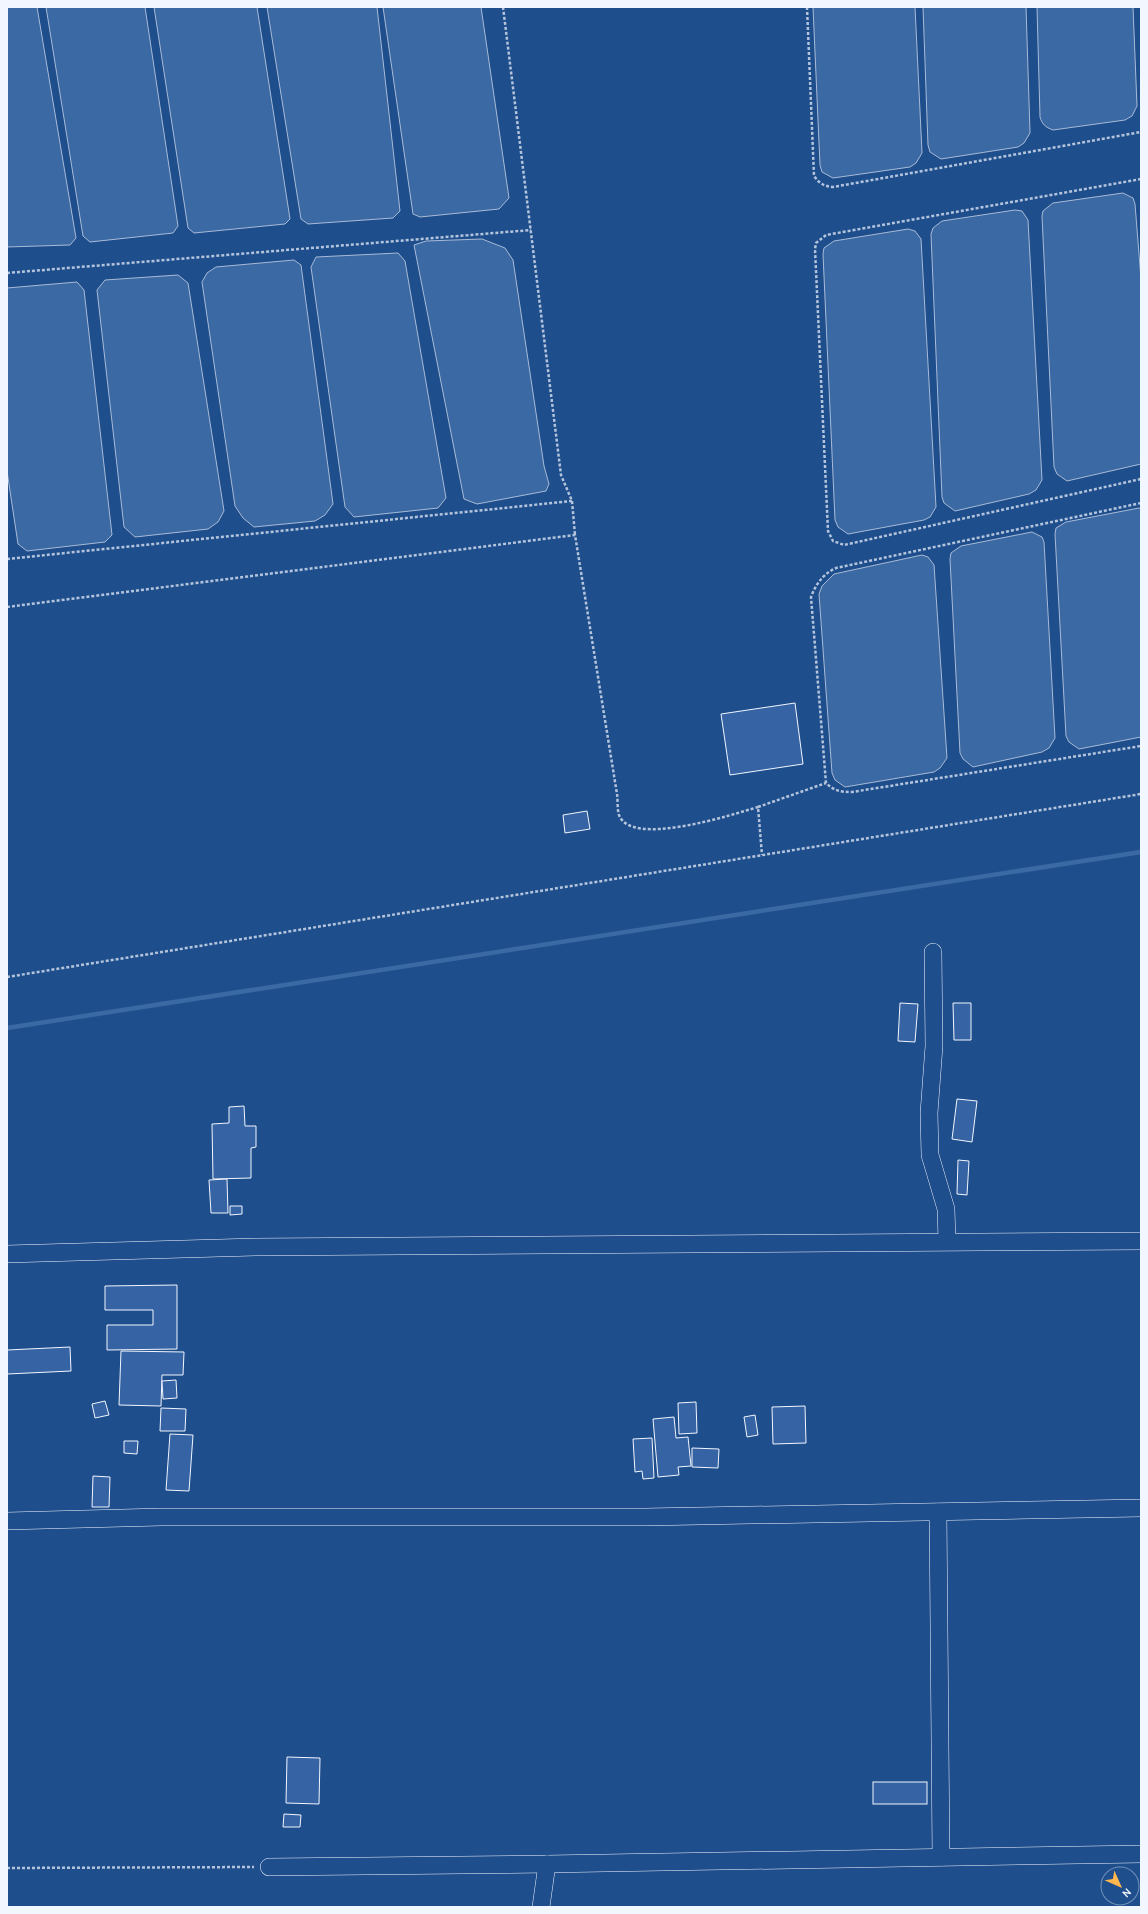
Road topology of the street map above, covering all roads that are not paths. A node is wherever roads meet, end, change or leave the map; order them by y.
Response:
1 (933, 952) dead end
2 (947, 1241) junction
3 (1141, 1241) edge
4 (7, 1254) edge
5 (1141, 1508) edge
6 (938, 1512) junction
7 (7, 1521) edge
8 (1141, 1854) edge
9 (941, 1857) junction
10 (548, 1864) junction
11 (269, 1866) road end
12 (541, 1907) edge

1 - 2 street
2 - 3 street
2 - 4 street
5 - 6 street
6 - 7 street
6 - 9 street
8 - 9 street
9 - 10 street
10 - 11 street
10 - 12 street

